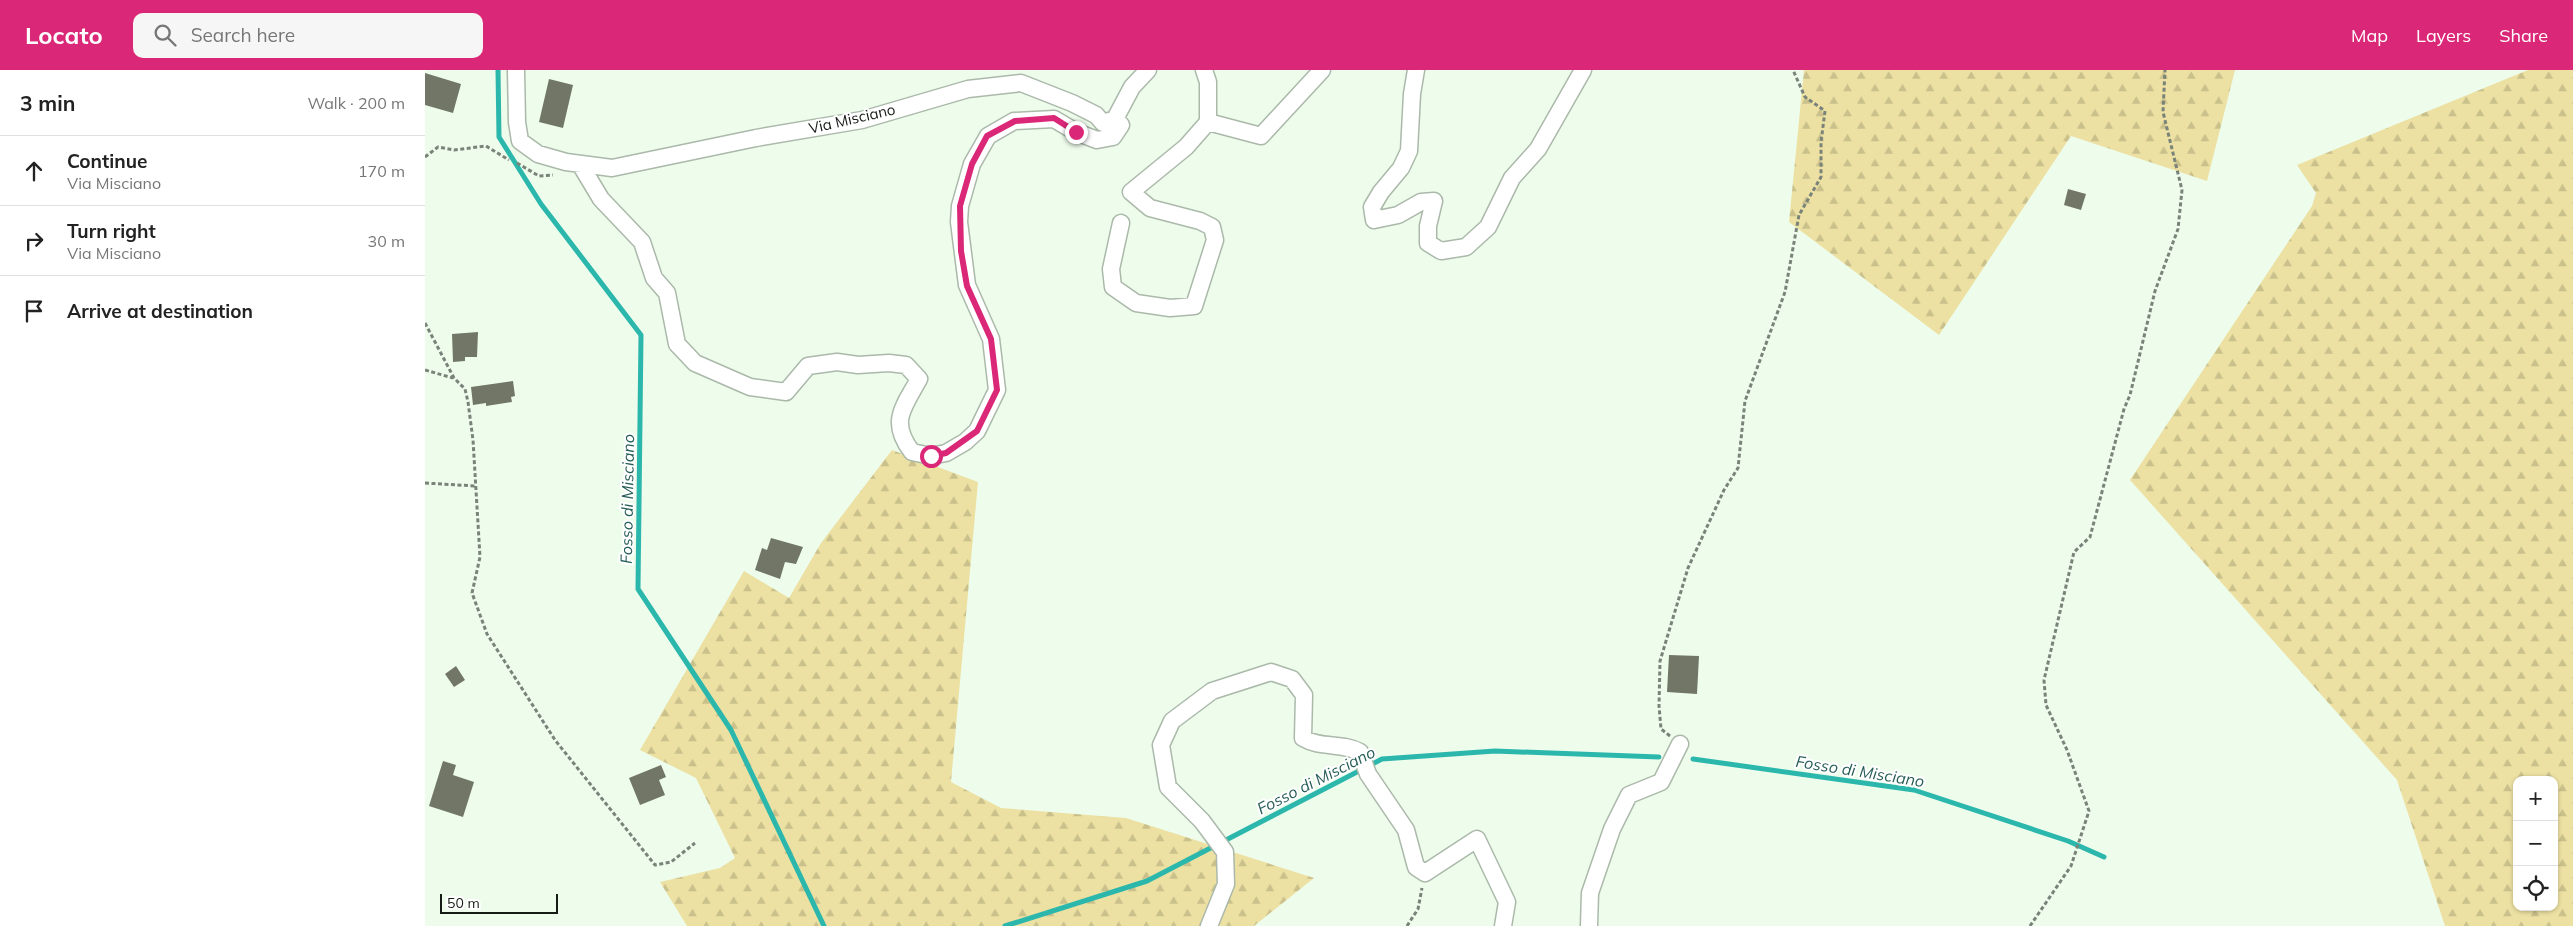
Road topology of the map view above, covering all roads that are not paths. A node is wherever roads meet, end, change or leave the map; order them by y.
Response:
1 (516, 70) edge
2 (1148, 70) edge
3 (1204, 70) edge
4 (1322, 70) edge
5 (1416, 70) edge
6 (1583, 70) edge
7 (1115, 119) junction
8 (1209, 122) junction
9 (580, 164) junction
10 (1121, 223) dead end
11 (1680, 744) road end
12 (1209, 926) edge
13 (1503, 926) edge
14 (1589, 926) edge

1 - 9 street, Via Misciano
2 - 7 street
3 - 8 street
4 - 8 street
5 - 6 street
7 - 9 street, Via Misciano
7 - 9 street
8 - 10 street
11 - 14 street
12 - 13 street

